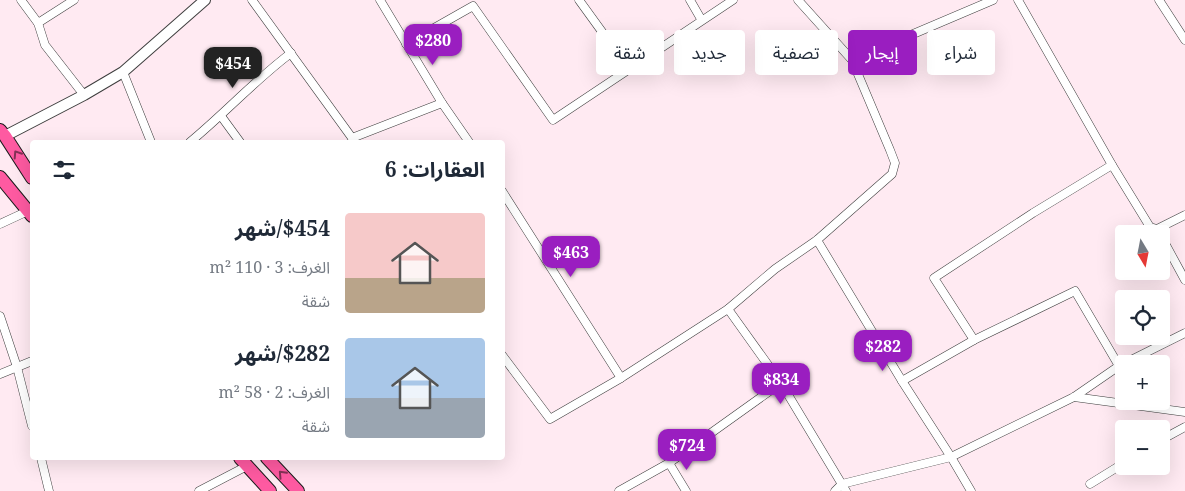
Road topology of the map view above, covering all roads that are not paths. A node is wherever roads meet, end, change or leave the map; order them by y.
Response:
1 (21, 0) edge
2 (74, 0) edge
3 (205, 0) edge
4 (252, 0) edge
5 (380, 0) edge
6 (481, 0) edge
7 (579, 0) edge
8 (690, 0) edge
9 (733, 0) edge
10 (798, 0) edge
11 (993, 0) edge
12 (1018, 0) edge
13 (1159, 0) edge
14 (473, 6) junction
15 (702, 19) junction
16 (38, 23) junction
17 (601, 30) edge
18 (917, 32) edge
19 (1185, 40) edge
20 (406, 44) junction
21 (664, 45) edge
22 (291, 53) junction
23 (848, 56) edge
24 (123, 72) junction
25 (620, 75) edge
26 (858, 75) edge
27 (84, 95) junction
28 (442, 103) junction
29 (221, 116) junction
30 (3, 133) edge
31 (150, 140) edge
32 (192, 140) edge
33 (239, 140) edge
34 (353, 140) edge
35 (468, 140) edge
36 (1112, 165) junction
37 (30, 175) edge
38 (0, 177) edge
39 (505, 196) edge
40 (30, 214) edge
41 (1185, 215) edge
42 (0, 224) edge
43 (1149, 225) edge
44 (1170, 226) edge
45 (817, 240) junction
46 (1170, 252) edge
47 (1185, 280) edge
48 (728, 309) junction
49 (0, 316) edge
50 (1185, 333) edge
51 (974, 340) junction
52 (1142, 355) edge
53 (1115, 358) edge
54 (505, 359) edge
55 (30, 363) edge
56 (17, 367) junction
57 (1115, 369) edge
58 (0, 374) edge
59 (621, 378) junction
60 (902, 381) junction
61 (781, 382) junction
62 (1074, 397) junction
63 (1185, 412) edge
64 (30, 418) edge
65 (1185, 427) edge
66 (1170, 435) edge
67 (951, 457) junction
68 (41, 460) edge
69 (269, 460) edge
70 (244, 462) edge
71 (669, 463) junction
72 (1115, 469) edge
73 (1090, 484) dead end
74 (844, 488) edge
75 (49, 491) edge
76 (199, 491) edge
77 (270, 491) edge
78 (298, 491) edge
79 (619, 491) edge
80 (686, 491) edge
81 (835, 491) edge
82 (971, 491) edge

1 - 16 street
2 - 16 street
3 - 24 street
4 - 22 street
5 - 20 street
6 - 14 street
7 - 17 street
8 - 15 street
9 - 15 street
10 - 23 street
11 - 18 street
12 - 36 street
13 - 19 street
14 - 20 street
14 - 25 street
15 - 21 street
16 - 27 street
20 - 28 street
22 - 29 street
22 - 34 street
24 - 27 street
24 - 31 street
26 - 45 street
27 - 30 street
28 - 34 street
28 - 35 street
29 - 32 street
29 - 33 street
37 -> 30 main road
36 - 43 street
36 - 51 street
38 - 40 main road
39 - 59 street
40 - 42 street
41 - 44 street
45 - 48 street
45 - 60 street
46 - 47 street
48 - 59 street
48 - 61 street
49 - 56 street
50 - 52 street
51 - 53 street
51 - 60 street
54 - 59 street
55 - 56 street
56 - 58 street
56 - 64 street
57 - 62 street
60 - 67 street
61 - 71 street
61 - 74 street
62 - 63 street
62 - 67 street
65 - 66 street
67 - 74 street
67 - 82 street
68 - 75 street
78 -> 69 main road
70 - 76 street
70 - 77 main road
71 - 79 street
71 - 80 street
72 - 73 street
74 - 81 street

